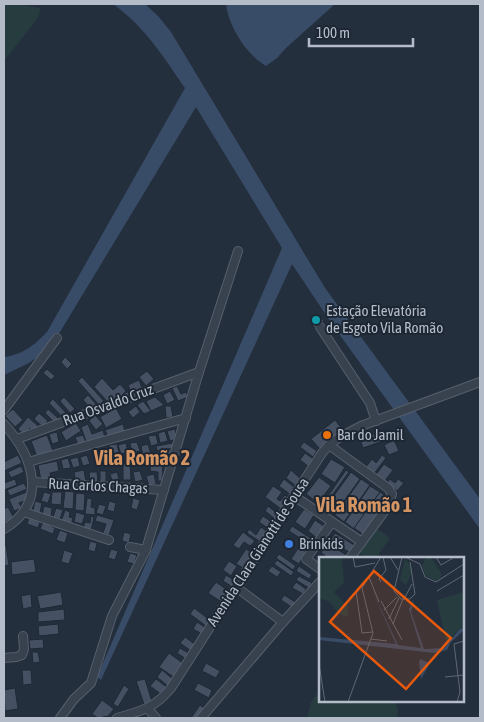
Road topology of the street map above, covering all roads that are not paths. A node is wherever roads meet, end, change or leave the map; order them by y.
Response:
1 (238, 251) dead end
2 (320, 327) dead end
3 (57, 338) dead end
4 (199, 372) junction
5 (480, 382) edge
6 (4, 410) edge
7 (186, 418) junction
8 (376, 421) junction
9 (5, 428) edge
10 (17, 439) junction
11 (329, 445) junction
12 (28, 462) junction
13 (33, 482) junction
14 (164, 490) junction
15 (294, 496) junction
16 (24, 512) junction
17 (332, 522) junction
18 (4, 529) edge
19 (109, 540) dead end
20 (362, 542) junction
21 (130, 547) dead end
22 (146, 550) junction
23 (351, 557) edge
24 (319, 568) edge
25 (319, 583) edge
26 (236, 587) junction
27 (283, 622) junction
28 (23, 636) dead end
29 (4, 658) edge
30 (148, 709) junction
31 (60, 718) edge
32 (117, 718) edge
33 (156, 718) edge
34 (201, 718) edge

1 - 4 street
2 - 8 street
3 - 6 street
4 - 7 street
4 - 10 street, Rua Osvaldo Cruz
5 - 8 street, Avenida Clara Gianotti de Sousa
7 - 12 street
7 - 14 street
8 - 11 street, Avenida Clara Gianotti de Sousa
9 - 10 street
10 - 12 street
11 - 15 street, Avenida Clara Gianotti de Sousa
11 - 20 street
12 - 13 street
13 - 14 street, Rua Carlos Chagas
13 - 16 street
14 - 22 street
15 - 17 street
15 - 26 street, Avenida Clara Gianotti de Sousa
16 - 18 street
16 - 19 street
17 - 20 street
17 - 24 street
20 - 23 street
21 - 22 street
22 - 31 street
25 - 27 street
26 - 27 street
26 - 30 street, Avenida Clara Gianotti de Sousa
27 - 34 street
28 - 29 street
30 - 32 street, Avenida Clara Gianotti de Sousa
30 - 33 street

